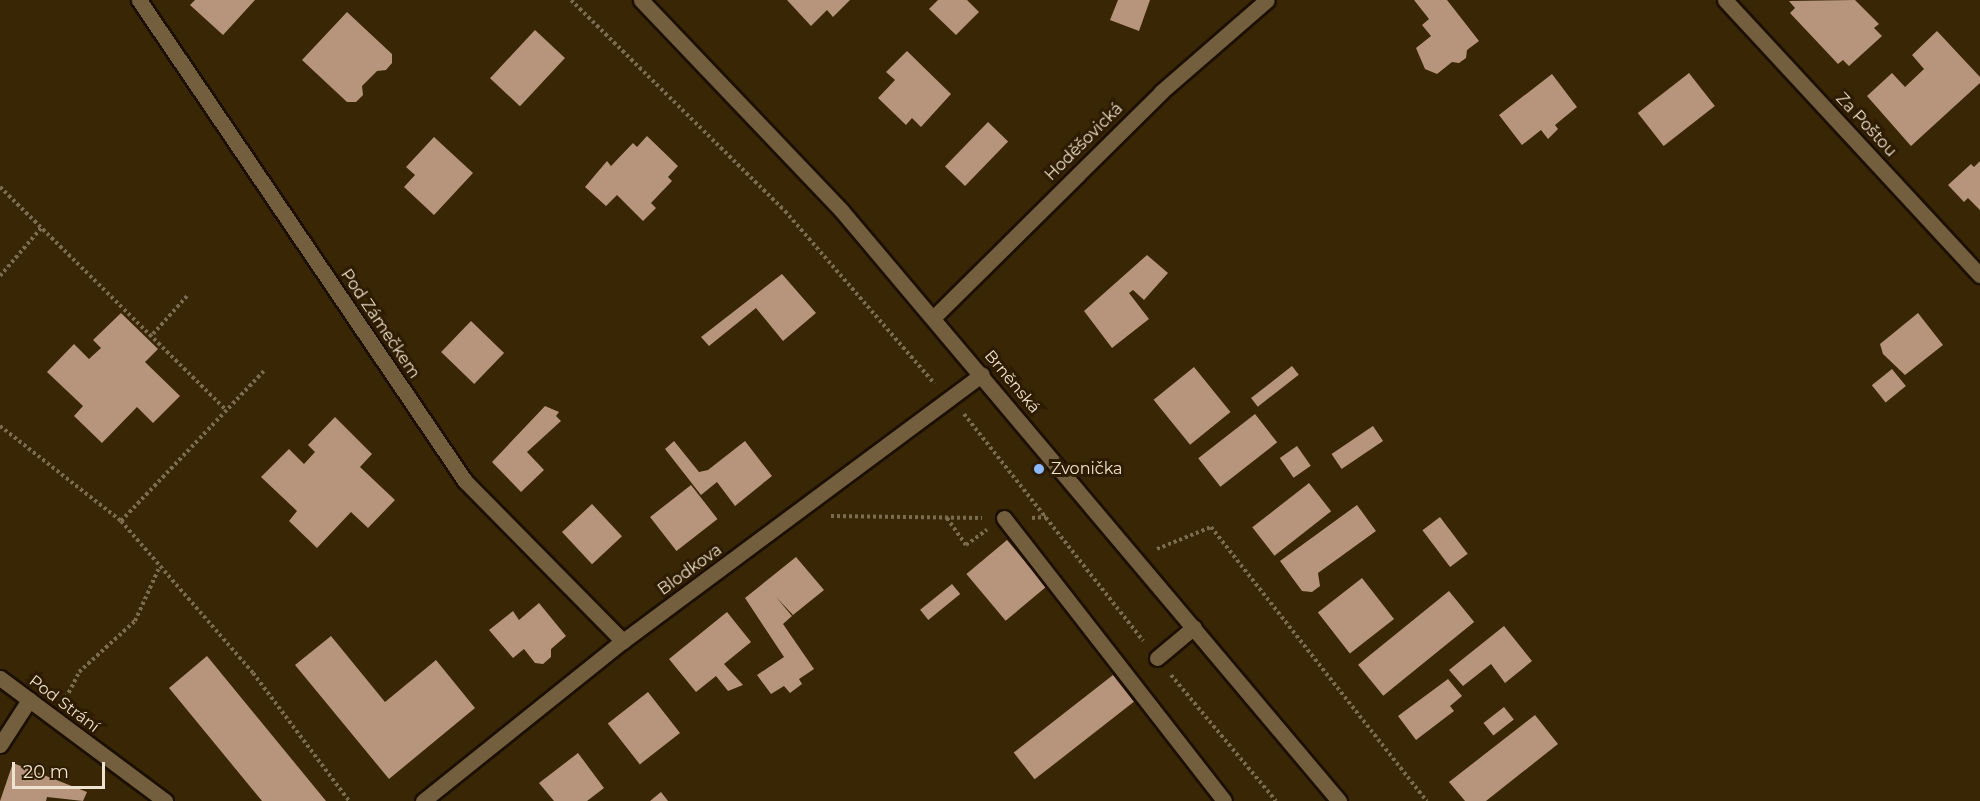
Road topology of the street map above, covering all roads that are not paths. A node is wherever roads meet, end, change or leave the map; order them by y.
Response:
1 (139, 0) edge
2 (641, 0) edge
3 (1268, 0) edge
4 (1725, 0) edge
5 (1980, 275) edge
6 (933, 318) junction
7 (982, 374) junction
8 (1004, 518) road end
9 (1194, 627) junction
10 (623, 641) junction
11 (1157, 658) road end
12 (0, 678) edge
13 (29, 700) junction
14 (0, 745) edge
15 (165, 801) edge
16 (423, 801) edge
17 (1224, 801) edge
18 (1340, 801) edge

1 - 10 street, Pod Zámečkem
2 - 6 street, Brněnská
3 - 6 street, Hoděšovická
4 - 5 street, Za Poštou
6 - 7 street, Brněnská
7 - 9 street, Brněnská
7 - 10 street, Blodkova
8 - 17 street
9 - 11 street
9 - 18 street, Brněnská
10 - 16 street, Blodkova
12 - 13 street, Pod Strání
13 - 14 street
13 - 15 street, Pod Strání

